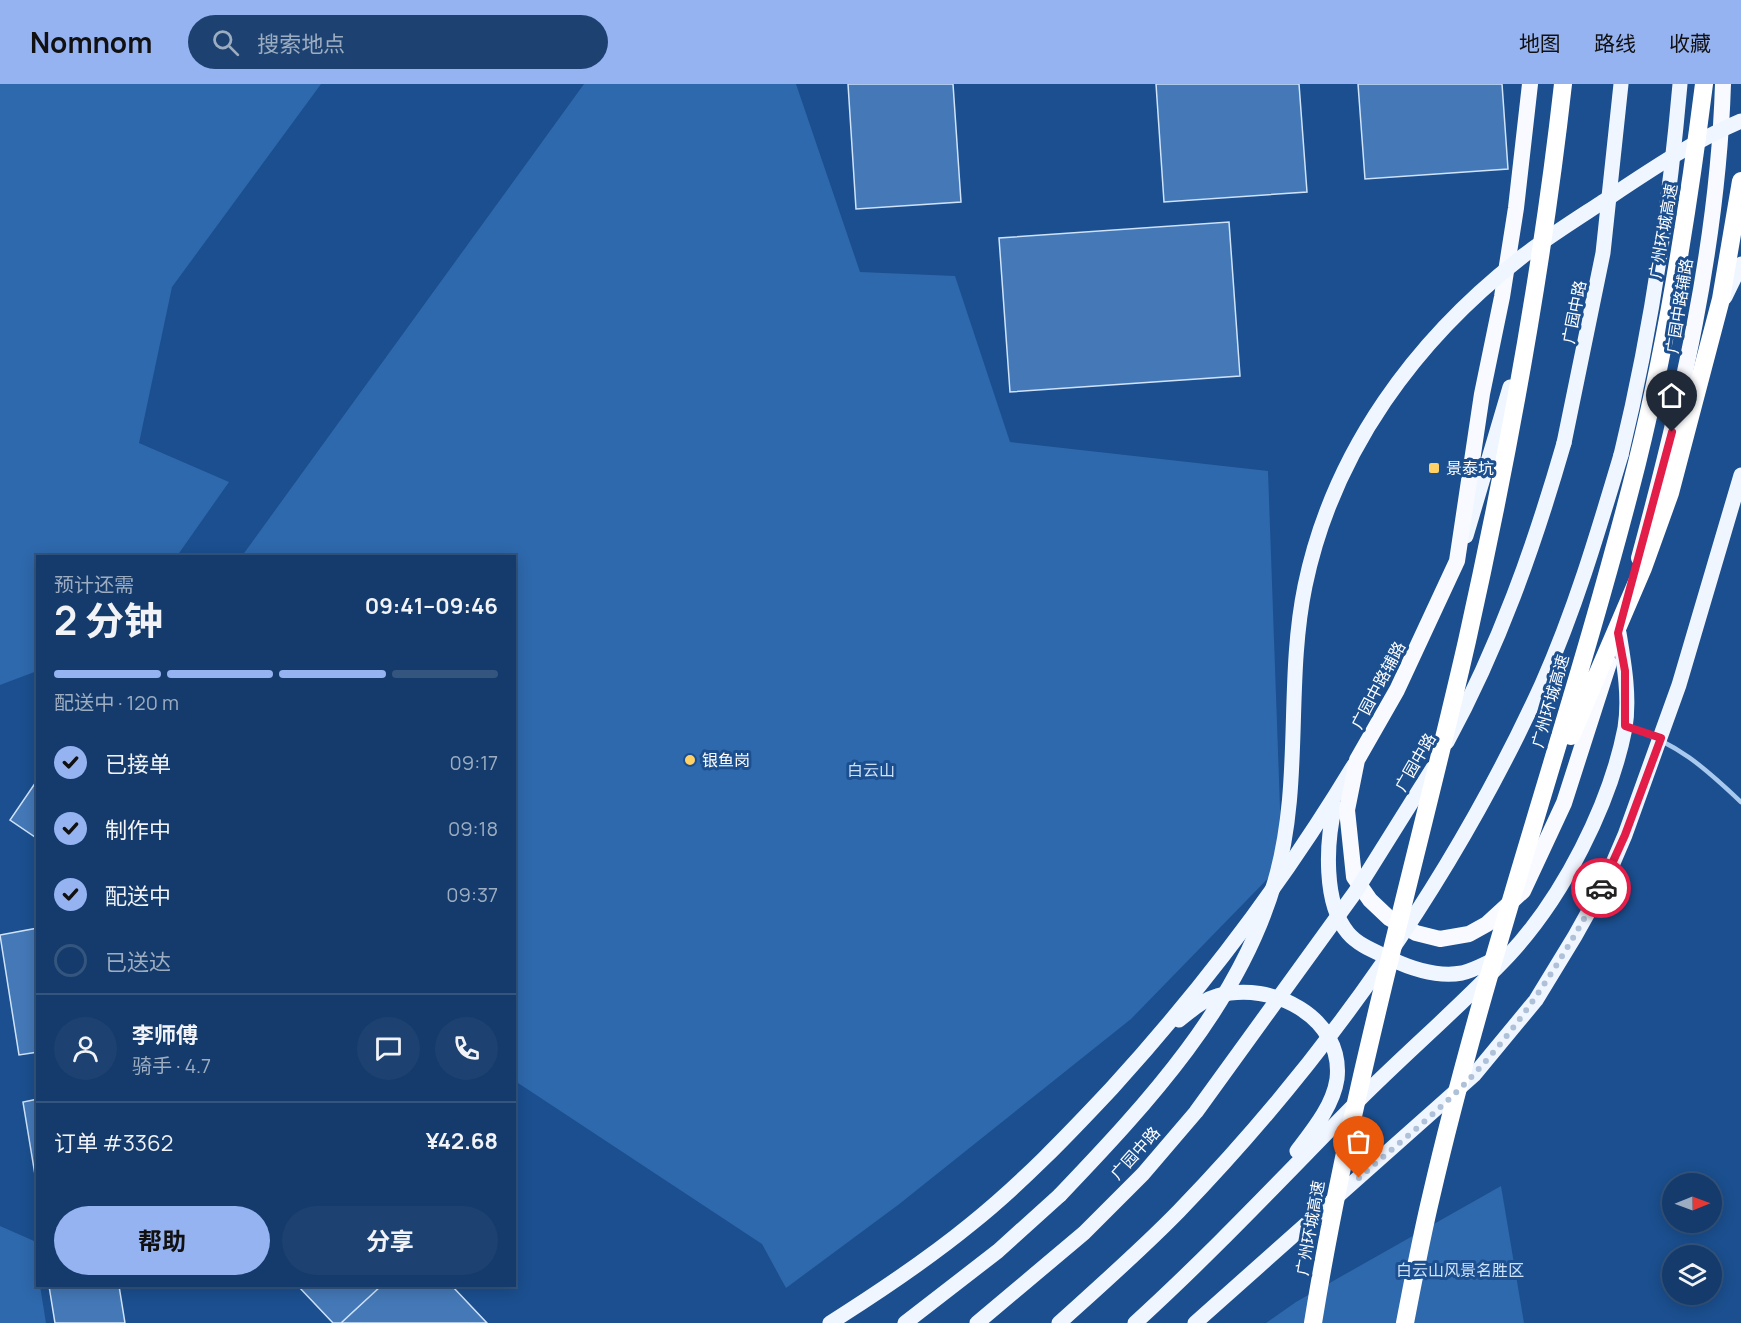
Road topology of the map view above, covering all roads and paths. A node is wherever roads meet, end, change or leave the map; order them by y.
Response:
1 (1530, 84) edge
2 (1554, 84) edge
3 (1563, 84) edge
4 (1621, 84) edge
5 (1680, 84) edge
6 (1704, 84) edge
7 (1723, 84) edge
8 (1741, 121) edge
9 (1741, 181) edge
10 (1741, 264) edge
11 (1686, 375) junction
12 (1741, 475) edge
13 (1457, 561) junction
14 (1618, 633) junction
15 (1625, 726) junction
16 (1661, 738) junction
17 (1358, 760) junction
18 (1741, 802) edge
19 (1539, 809) junction
20 (1510, 954) junction
21 (1164, 1031) junction
22 (1248, 1214) junction
23 (830, 1323) edge
24 (905, 1323) edge
25 (978, 1323) edge
26 (1059, 1323) edge
27 (1135, 1323) edge
28 (1195, 1323) edge
29 (1313, 1323) edge
30 (1404, 1323) edge

1 - 13 highway, 广园中路辅路
2 - 13 main road
3 - 29 highway, 广州环城高速, bridge
4 - 25 main road, 广园中路, bridge
5 - 26 main road, bridge
6 - 19 highway, 广州环城高速, bridge
7 - 11 highway, 广园中路辅路
8 - 24 main road, bridge
9 - 19 highway, bridge
10 - 11 main road
11 - 14 highway, 广园中路辅路
12 - 16 main road
13 - 17 highway, 广园中路辅路
14 - 15 main road
14 - 17 highway, 广园中路辅路
15 - 16 lane
15 - 20 main road
16 - 18 lane
16 - 28 main road
17 - 20 main road
17 - 21 main road
19 - 30 highway, 广州环城高速, bridge
20 - 22 main road
21 - 22 main road
21 - 23 main road
22 - 27 main road

